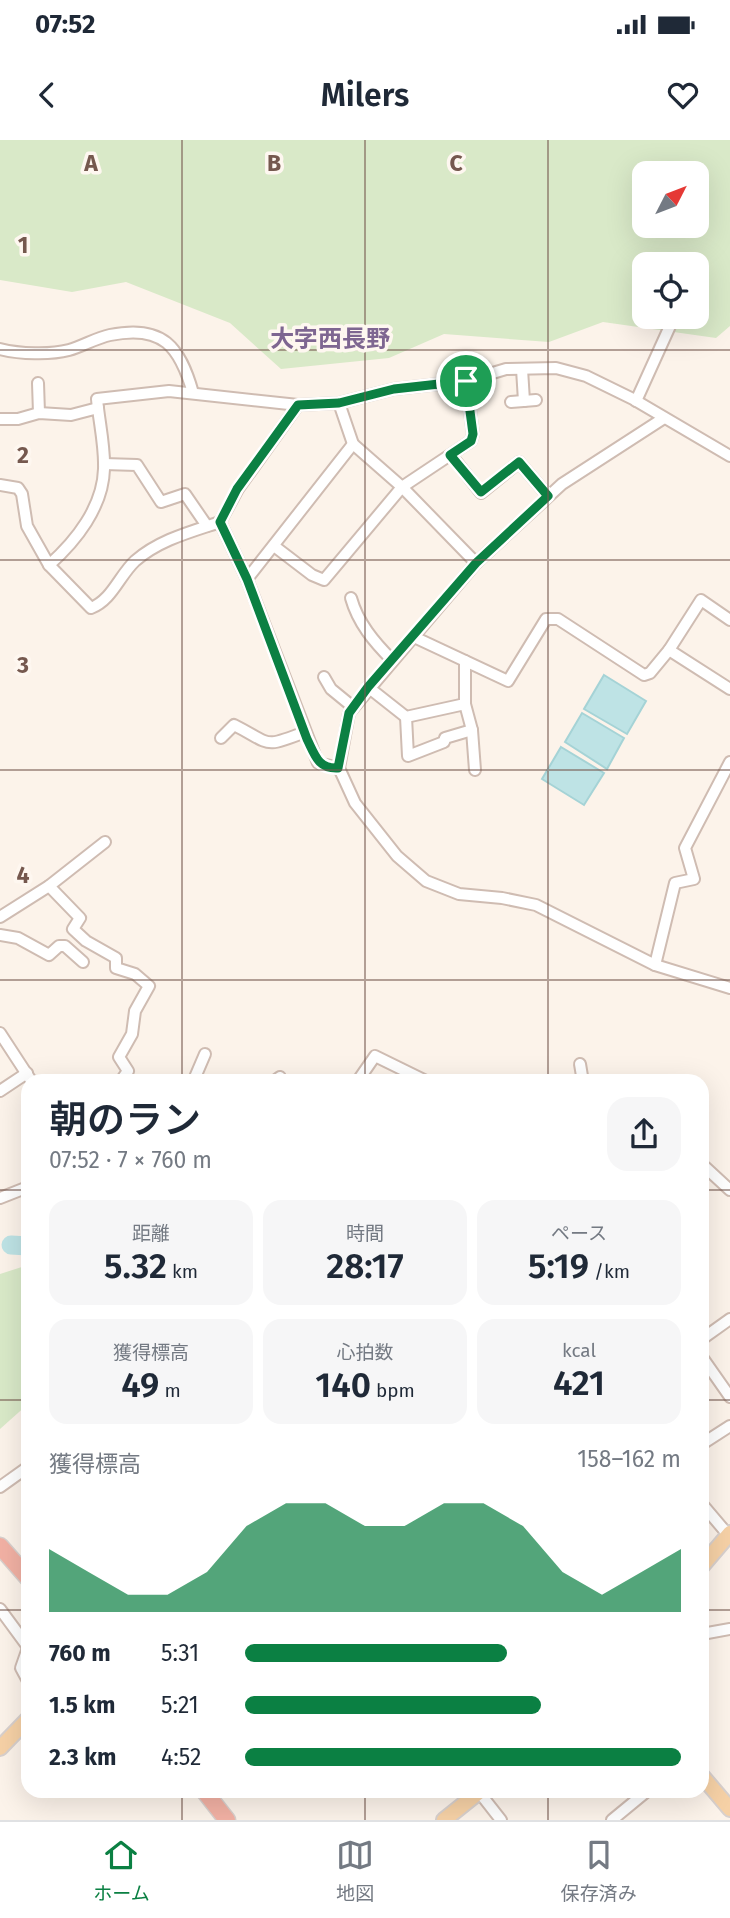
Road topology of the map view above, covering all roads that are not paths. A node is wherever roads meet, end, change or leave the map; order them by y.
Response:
1 (669, 329) edge
2 (0, 349) edge
3 (522, 369) junction
4 (466, 381) junction
5 (38, 383) dead end
6 (193, 393) junction
7 (636, 401) junction
8 (511, 402) dead end
9 (339, 403) junction
10 (98, 404) junction
11 (298, 405) junction
12 (39, 413) junction
13 (664, 418) junction
14 (0, 419) edge
15 (353, 444) junction
16 (450, 455) junction
17 (730, 456) edge
18 (104, 464) junction
19 (0, 485) edge
20 (402, 486) junction
21 (548, 496) junction
22 (220, 522) junction
23 (206, 526) junction
24 (274, 546) junction
25 (476, 563) junction
26 (49, 565) junction
27 (247, 579) junction
28 (351, 597) dead end
29 (730, 620) edge
30 (414, 638) junction
31 (669, 650) junction
32 (392, 660) junction
33 (465, 661) junction
34 (324, 677) dead end
35 (368, 687) junction
36 (730, 689) edge
37 (465, 705) junction
38 (353, 707) junction
39 (406, 717) junction
40 (472, 730) junction
41 (305, 732) junction
42 (221, 738) dead end
43 (730, 762) edge
44 (338, 768) junction
45 (475, 770) dead end
46 (724, 784) edge
47 (105, 842) dead end
48 (49, 886) junction
49 (0, 917) edge
50 (0, 935) edge
51 (83, 962) dead end
52 (655, 965) junction
53 (730, 988) edge
54 (0, 1033) edge
55 (205, 1054) dead end
56 (580, 1063) dead end
57 (28, 1074) edge
58 (126, 1074) edge
59 (196, 1074) edge
60 (363, 1074) edge
61 (412, 1074) edge
62 (582, 1074) edge
63 (21, 1081) edge
64 (0, 1091) edge
65 (709, 1171) edge
66 (21, 1190) edge
67 (730, 1190) edge
68 (0, 1198) edge
69 (728, 1324) edge
70 (709, 1335) edge
71 (709, 1367) edge
72 (730, 1397) edge
73 (730, 1426) edge
74 (709, 1440) edge
75 (21, 1472) edge
76 (0, 1487) edge
77 (709, 1512) edge
78 (729, 1535) edge
79 (0, 1546) edge
80 (709, 1558) edge
81 (21, 1570) edge
82 (0, 1609) edge
83 (730, 1629) edge
84 (709, 1633) edge
85 (21, 1638) edge
86 (21, 1726) edge
87 (0, 1748) edge
88 (709, 1784) edge
89 (210, 1798) edge
90 (472, 1798) edge
91 (484, 1798) edge
92 (639, 1798) edge
93 (730, 1809) edge
94 (227, 1820) edge
95 (444, 1820) edge
96 (501, 1820) edge
97 (612, 1820) edge

1 - 7 street
2 - 6 street
3 - 4 street
3 - 7 street
3 - 8 street
4 - 9 street
4 - 16 street
5 - 12 street
6 - 10 street
6 - 11 street
7 - 13 street
9 - 11 street
9 - 15 street
10 - 12 street
10 - 18 street
11 - 22 street
12 - 14 street
13 - 17 street
13 - 21 street
15 - 20 street
15 - 24 street
16 - 20 street
16 - 21 street
18 - 23 street
18 - 26 street
19 - 26 street
20 - 24 street
20 - 25 street
21 - 25 street
22 - 23 street
22 - 27 street
23 - 26 street
24 - 27 street
25 - 30 street
27 - 41 street
28 - 32 street
29 - 31 street
30 - 32 street
30 - 33 street
31 - 33 street
31 - 36 street
32 - 35 street
33 - 37 street
34 - 38 street
35 - 38 street
35 - 39 street
37 - 39 street
37 - 40 street
38 - 44 street
39 - 40 street
40 - 45 street
41 - 42 street
41 - 44 street
43 - 46 street
44 - 52 street
46 - 52 street
47 - 48 street
48 - 49 street
48 - 58 street
50 - 51 street
52 - 53 street
54 - 57 street
55 - 59 street
56 - 62 street
60 - 61 street
63 - 64 street
65 - 67 street
66 - 68 street
69 - 70 street
71 - 72 street
73 - 74 street
75 - 76 street
77 - 78 street
78 - 80 main road
79 - 81 highway
82 - 85 street
83 - 84 street
86 - 87 main road
88 - 93 main road
89 - 94 highway
90 - 95 main road
91 - 96 street
92 - 97 street

